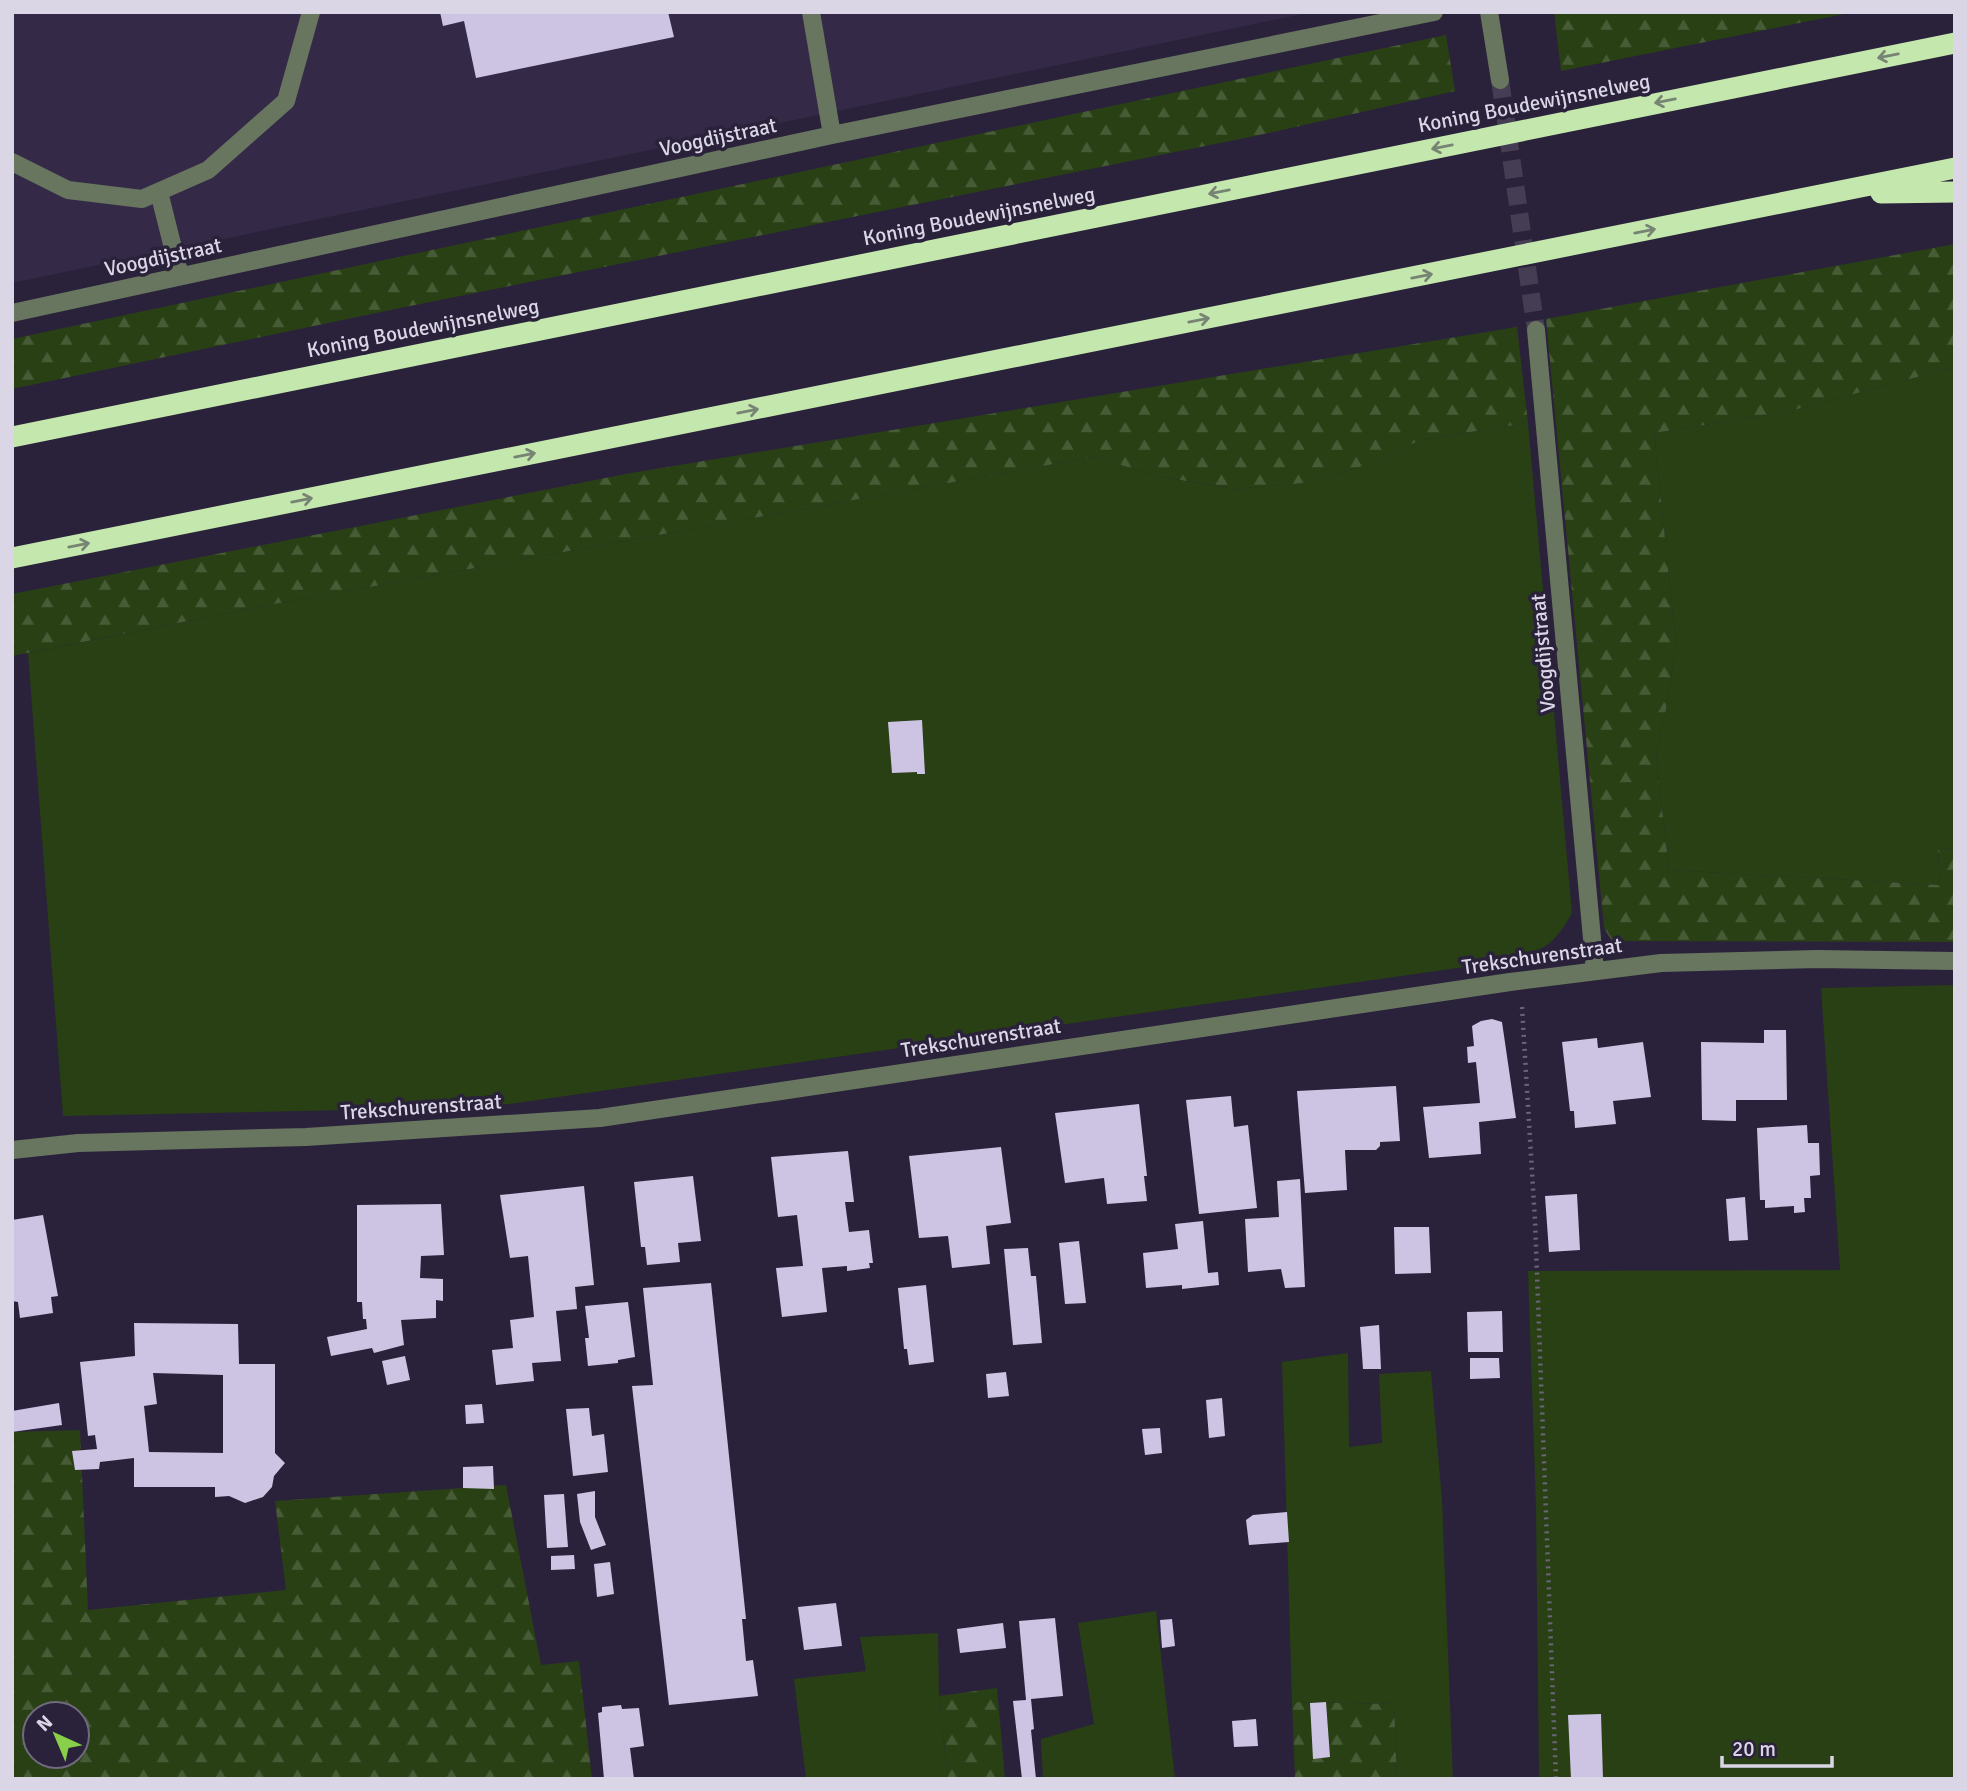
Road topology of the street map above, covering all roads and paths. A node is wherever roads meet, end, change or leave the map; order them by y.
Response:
1 (311, 12) edge
2 (811, 12) edge
3 (1434, 12) edge
4 (1489, 12) edge
5 (1955, 43) edge
6 (1500, 80) tunnel mouth
7 (832, 135) junction
8 (12, 162) edge
9 (1955, 168) edge
10 (159, 192) junction
11 (1955, 192) edge
12 (1830, 194) junction
13 (180, 276) junction
14 (12, 313) edge
15 (1536, 330) tunnel mouth
16 (12, 437) edge
17 (12, 558) edge
18 (1955, 961) edge
19 (1595, 971) junction
20 (1520, 982) junction
21 (12, 1150) edge
22 (1556, 1779) edge

1 - 10 street
2 - 7 street
3 - 7 street, Voogdijstraat
4 - 6 street
5 -> 16 highway, Koning Boudewijnsnelweg
7 - 13 street, Voogdijstraat
8 - 10 street
9 - 12 highway
10 - 13 street
11 - 12 highway
17 -> 12 highway
13 - 14 street, Voogdijstraat
15 - 19 street, Voogdijstraat
18 - 19 street, Trekschurenstraat
19 - 20 street, Trekschurenstraat
20 - 21 street, Trekschurenstraat
20 - 22 path

